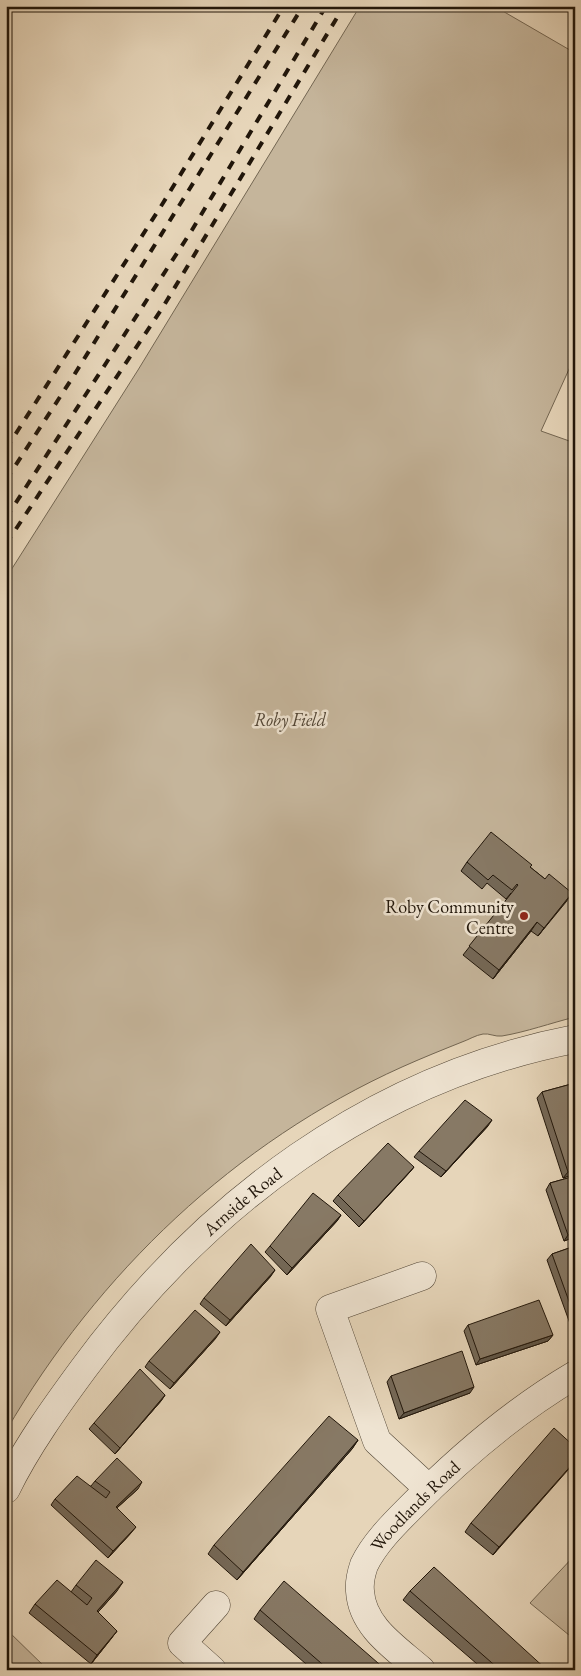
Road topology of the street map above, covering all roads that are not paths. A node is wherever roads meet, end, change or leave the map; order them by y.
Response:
1 (575, 1038) edge
2 (422, 1276) dead end
3 (575, 1375) edge
4 (429, 1488) junction
5 (6, 1489) edge
6 (216, 1606) dead end
7 (212, 1670) edge
8 (421, 1670) edge

1 - 5 street, Arnside Road
2 - 4 street
3 - 4 street, Woodlands Road
4 - 8 street, Woodlands Road
6 - 7 street

